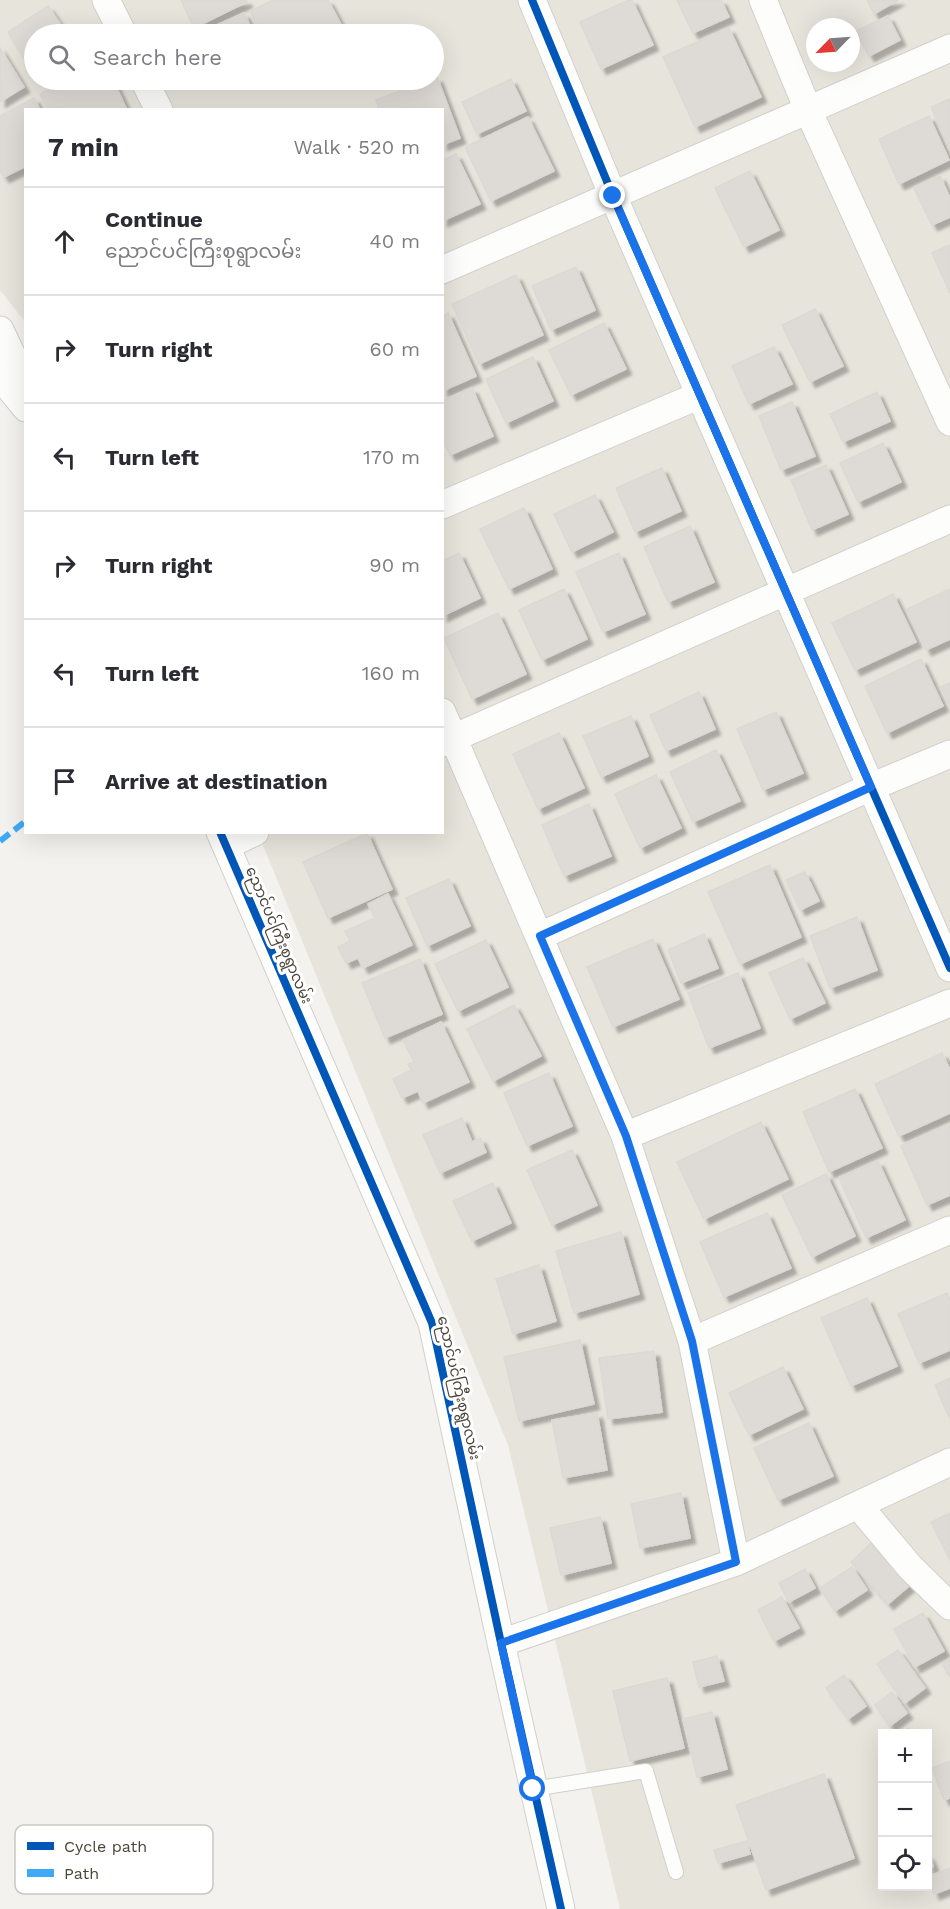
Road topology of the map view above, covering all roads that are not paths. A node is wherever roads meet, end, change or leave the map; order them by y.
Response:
1 (106, 0) edge
2 (532, 0) edge
3 (763, 0) edge
4 (118, 24) edge
5 (950, 48) edge
6 (149, 90) edge
7 (158, 108) edge
8 (808, 110) junction
9 (613, 196) junction
10 (444, 269) edge
11 (0, 330) edge
12 (0, 376) edge
13 (24, 381) edge
14 (700, 395) junction
15 (24, 406) edge
16 (950, 422) edge
17 (444, 504) edge
18 (950, 519) edge
19 (785, 591) junction
20 (444, 722) edge
21 (448, 741) edge
22 (950, 754) edge
23 (871, 787) junction
24 (246, 834) edge
25 (223, 839) edge
26 (540, 936) junction
27 (950, 969) edge
28 (950, 1003) edge
29 (626, 1136) junction
30 (950, 1230) edge
31 (692, 1341) junction
32 (950, 1462) edge
33 (858, 1505) junction
34 (736, 1562) junction
35 (950, 1605) edge
36 (501, 1643) junction
37 (533, 1789) junction
38 (676, 1872) dead end
39 (561, 1909) edge

1 - 4 street
2 - 9 street
3 - 8 street
5 - 8 street
6 - 7 street
8 - 9 street
8 - 16 street
9 - 10 street
9 - 14 street
11 - 13 street
12 - 15 street
14 - 17 street
14 - 19 street
18 - 19 street
19 - 21 street
19 - 23 street
20 - 21 street
21 - 26 street
22 - 23 street
23 - 26 street
23 - 27 street
24 - 25 street
25 - 36 street, ညောင်ပင်ကြီးစုရွာလမ်း
26 - 29 street
28 - 29 street
29 - 31 street
30 - 31 street
31 - 34 street
32 - 33 street
33 - 34 street
33 - 35 street
34 - 36 street
36 - 37 street, ညောင်ပင်ကြီးစုရွာလမ်း
37 - 38 lane
37 - 39 street, ညောင်ပင်ကြီးစုရွာလမ်း

